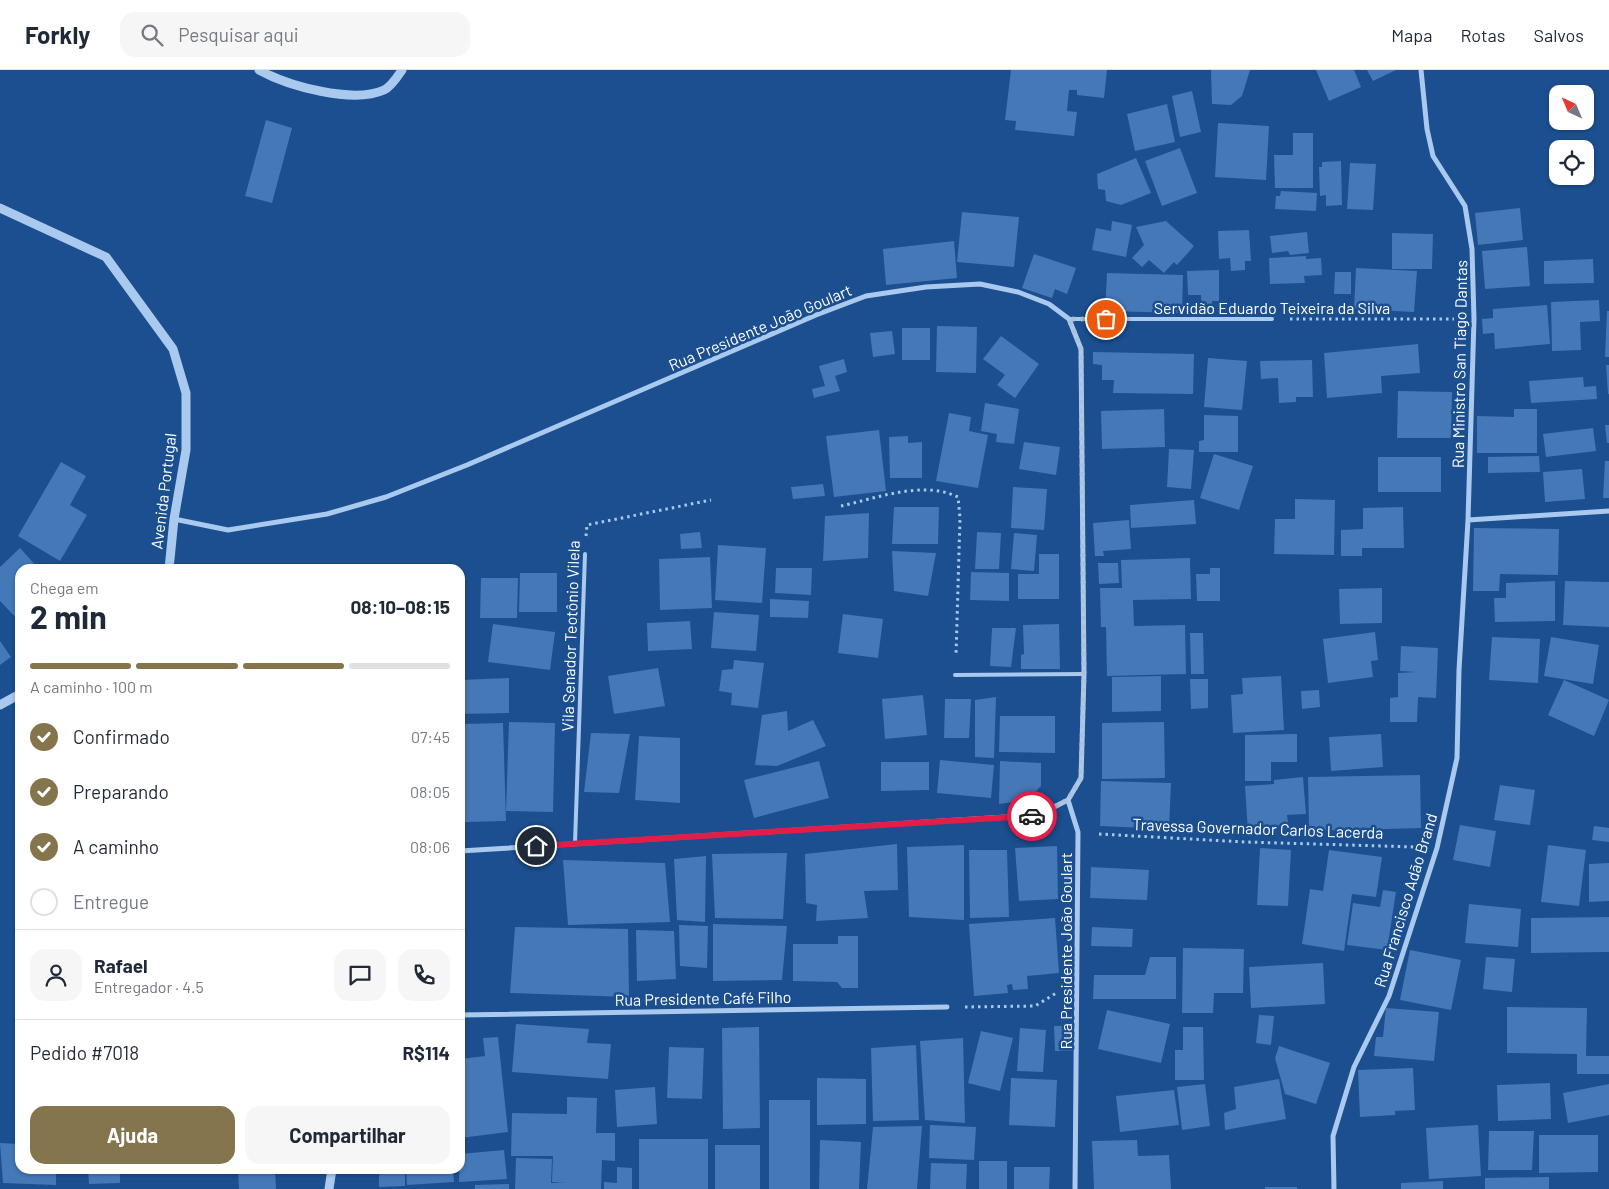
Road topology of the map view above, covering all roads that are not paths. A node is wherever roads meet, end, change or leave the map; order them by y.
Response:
1 (259, 70) edge
2 (402, 70) edge
3 (1421, 70) edge
4 (0, 208) edge
5 (1069, 319) junction
6 (1272, 319) road end
7 (1609, 512) edge
8 (174, 519) junction
9 (1468, 520) junction
10 (585, 554) road end
11 (170, 564) edge
12 (1084, 674) junction
13 (956, 675) road end
14 (15, 697) edge
15 (0, 705) edge
16 (1068, 800) junction
17 (575, 844) junction
18 (465, 851) edge
19 (947, 1007) road end
20 (465, 1015) edge
21 (331, 1174) edge
22 (329, 1189) edge
23 (1075, 1189) edge
24 (1334, 1189) edge

1 - 2 street
3 - 9 street, Rua Ministro San Tiago Dantas
4 - 8 street, Avenida Portugal
5 - 6 lane, Servidão Eduardo Teixeira da Silva
5 - 8 street, Rua Presidente João Goulart
5 - 12 street
7 - 9 street
8 - 11 street, Avenida Portugal
9 - 24 street, Rua Francisco Adão Brand
10 - 17 lane, Vila Senador Teotônio Vilela
12 - 13 lane
12 - 16 street
14 - 15 street
16 - 17 street
16 - 23 street, Rua Presidente João Goulart
17 - 18 street
19 - 20 street, Rua Presidente Café Filho
21 - 22 street

